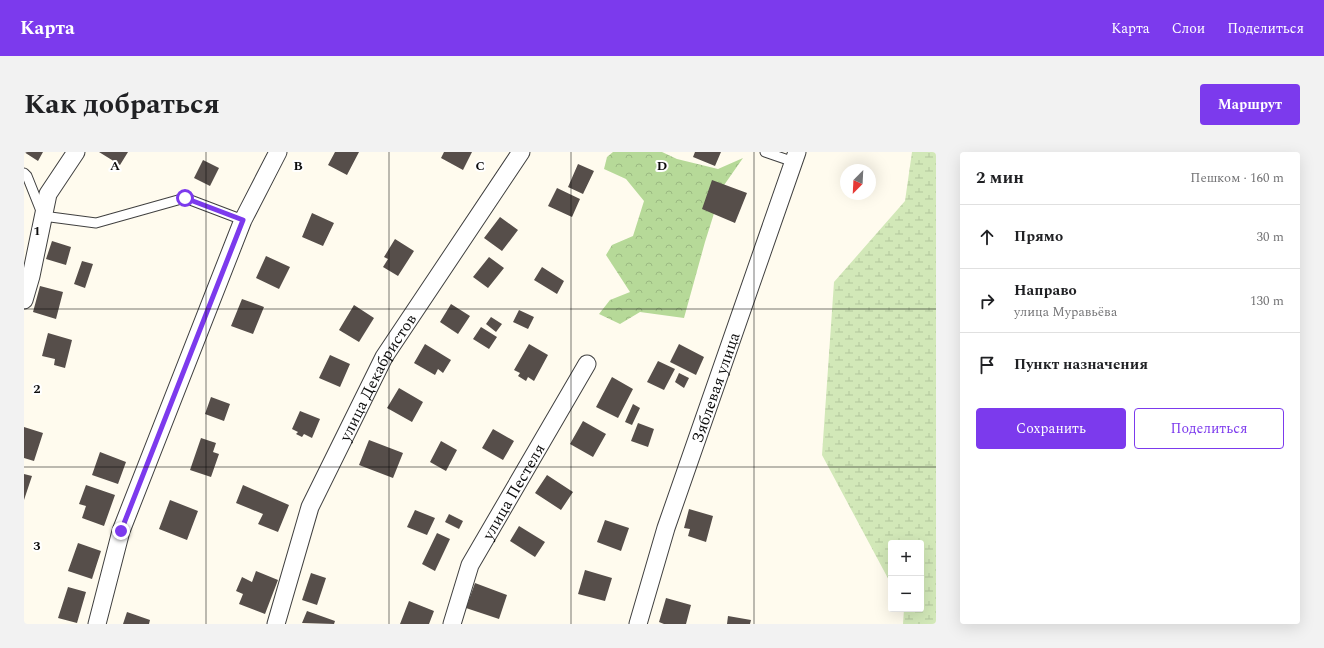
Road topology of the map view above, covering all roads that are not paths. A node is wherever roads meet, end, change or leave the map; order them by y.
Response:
1 (76, 152) edge
2 (278, 152) edge
3 (521, 152) edge
4 (765, 152) edge
5 (796, 157) edge
6 (24, 173) edge
7 (43, 216) junction
8 (243, 220) junction
9 (24, 300) edge
10 (587, 364) dead end
11 (97, 624) edge
12 (276, 624) edge
13 (452, 624) edge
14 (638, 624) edge

1 - 7 street
2 - 8 street
3 - 12 street, улица Декабристов
4 - 5 lane
5 - 14 street, Зяблевая улица
6 - 7 lane
7 - 8 lane
7 - 9 street
8 - 11 street
10 - 13 street, улица Пестеля

